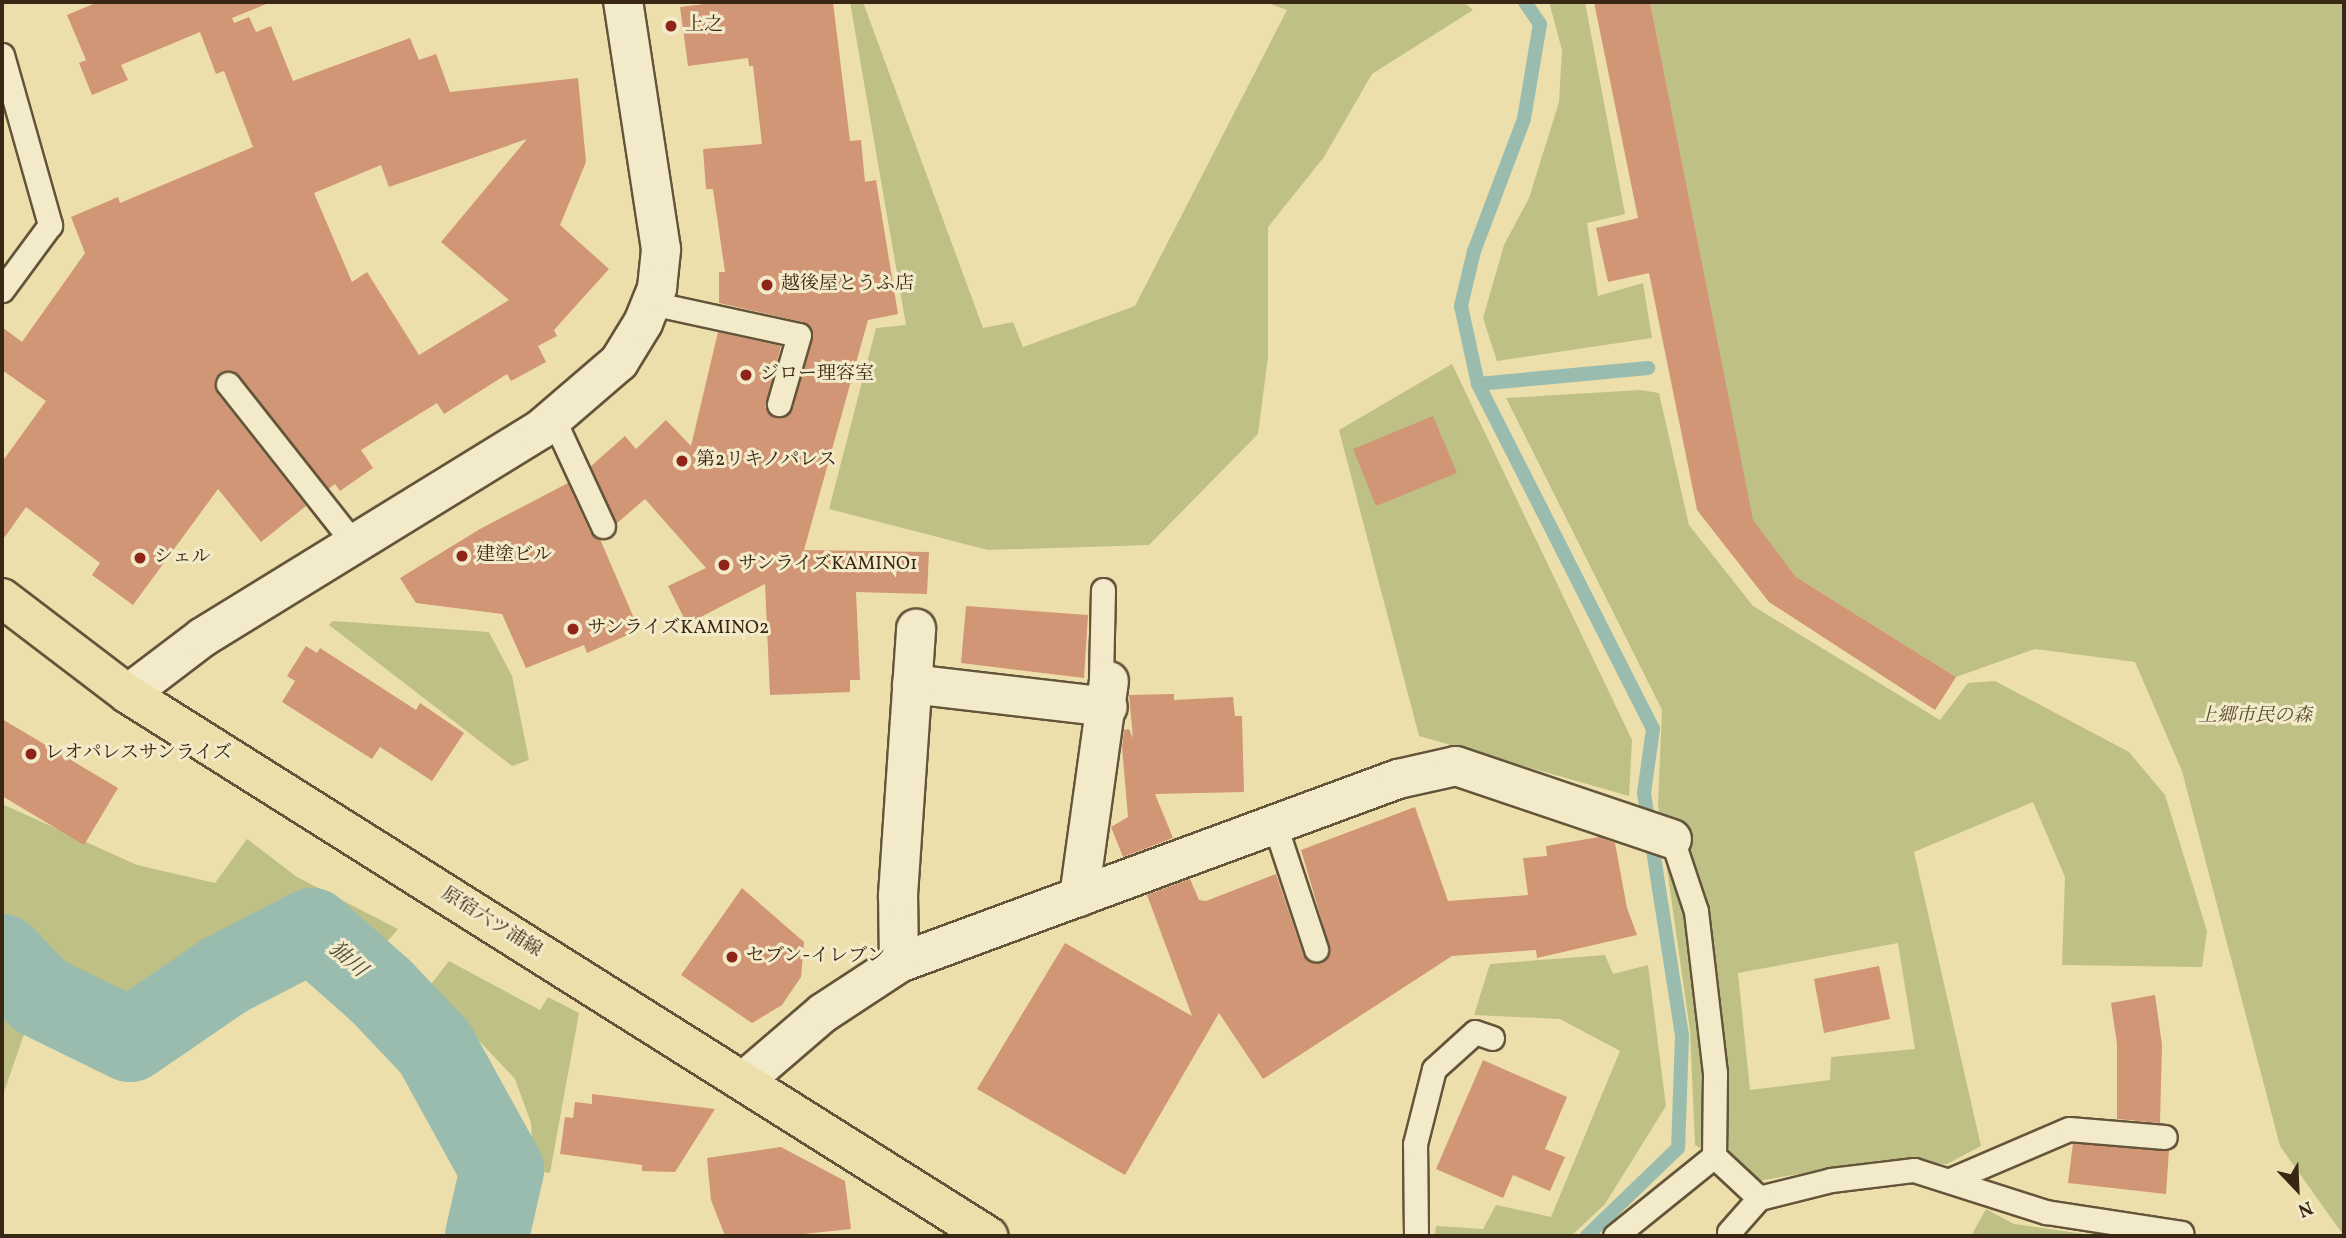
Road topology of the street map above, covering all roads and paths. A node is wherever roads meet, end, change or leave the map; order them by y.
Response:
1 (623, 2) edge
2 (2, 55) edge
3 (2, 290) edge
4 (651, 303) junction
5 (229, 384) dead end
6 (779, 404) dead end
7 (553, 418) junction
8 (603, 526) dead end
9 (355, 545) junction
10 (1103, 590) dead end
11 (2, 598) edge
12 (916, 629) dead end
13 (912, 684) junction
14 (128, 694) junction
15 (1109, 694) junction
16 (1275, 825) junction
17 (1672, 839) joint
18 (1079, 897) junction
19 (1317, 949) dead end
20 (899, 963) junction
21 (1492, 1038) dead end
22 (745, 1080) junction
23 (2165, 1137) dead end
24 (1714, 1156) junction
25 (1950, 1180) junction
26 (1759, 1198) junction
27 (1729, 1232) dead end
28 (2181, 1233) dead end
29 (988, 1236) edge
30 (1416, 1236) edge
31 (1615, 1236) edge

1 - 4 street
2 - 3 lane
4 - 6 lane
4 - 7 street
5 - 9 lane
7 - 8 lane
7 - 9 street
9 - 14 street
10 - 15 lane
11 - 14 main road, 原宿六ツ浦線
12 - 13 street
13 - 15 street
13 - 20 street
14 - 22 main road, 原宿六ツ浦線
15 - 18 street
16 - 17 street
16 - 18 street
16 - 19 lane
17 - 24 lane
18 - 20 street
20 - 22 street
21 - 30 lane
22 - 29 main road, 原宿六ツ浦線
23 - 25 lane
24 - 26 lane
24 - 31 lane
25 - 26 lane
25 - 28 lane
26 - 27 lane

